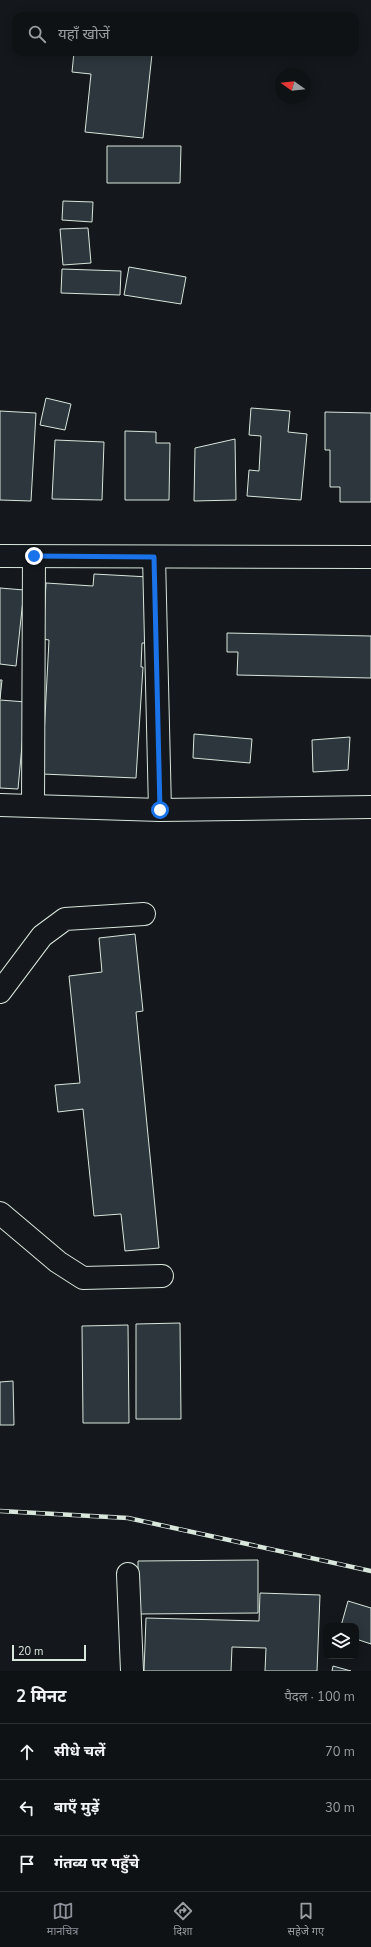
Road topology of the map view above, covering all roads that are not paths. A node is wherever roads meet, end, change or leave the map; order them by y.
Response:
1 (0, 556) edge
2 (34, 556) junction
3 (154, 557) junction
4 (371, 557) edge
5 (0, 805) edge
6 (33, 805) junction
7 (371, 807) edge
8 (160, 810) junction
9 (144, 914) dead end
10 (0, 992) edge
11 (0, 1213) edge
12 (162, 1276) dead end
13 (128, 1574) dead end
14 (132, 1671) edge

1 - 2 street
2 - 3 street
2 - 6 street
3 - 4 street
3 - 8 street
5 - 6 street
6 - 8 street
7 - 8 street
9 - 10 street
11 - 12 street
13 - 14 street

